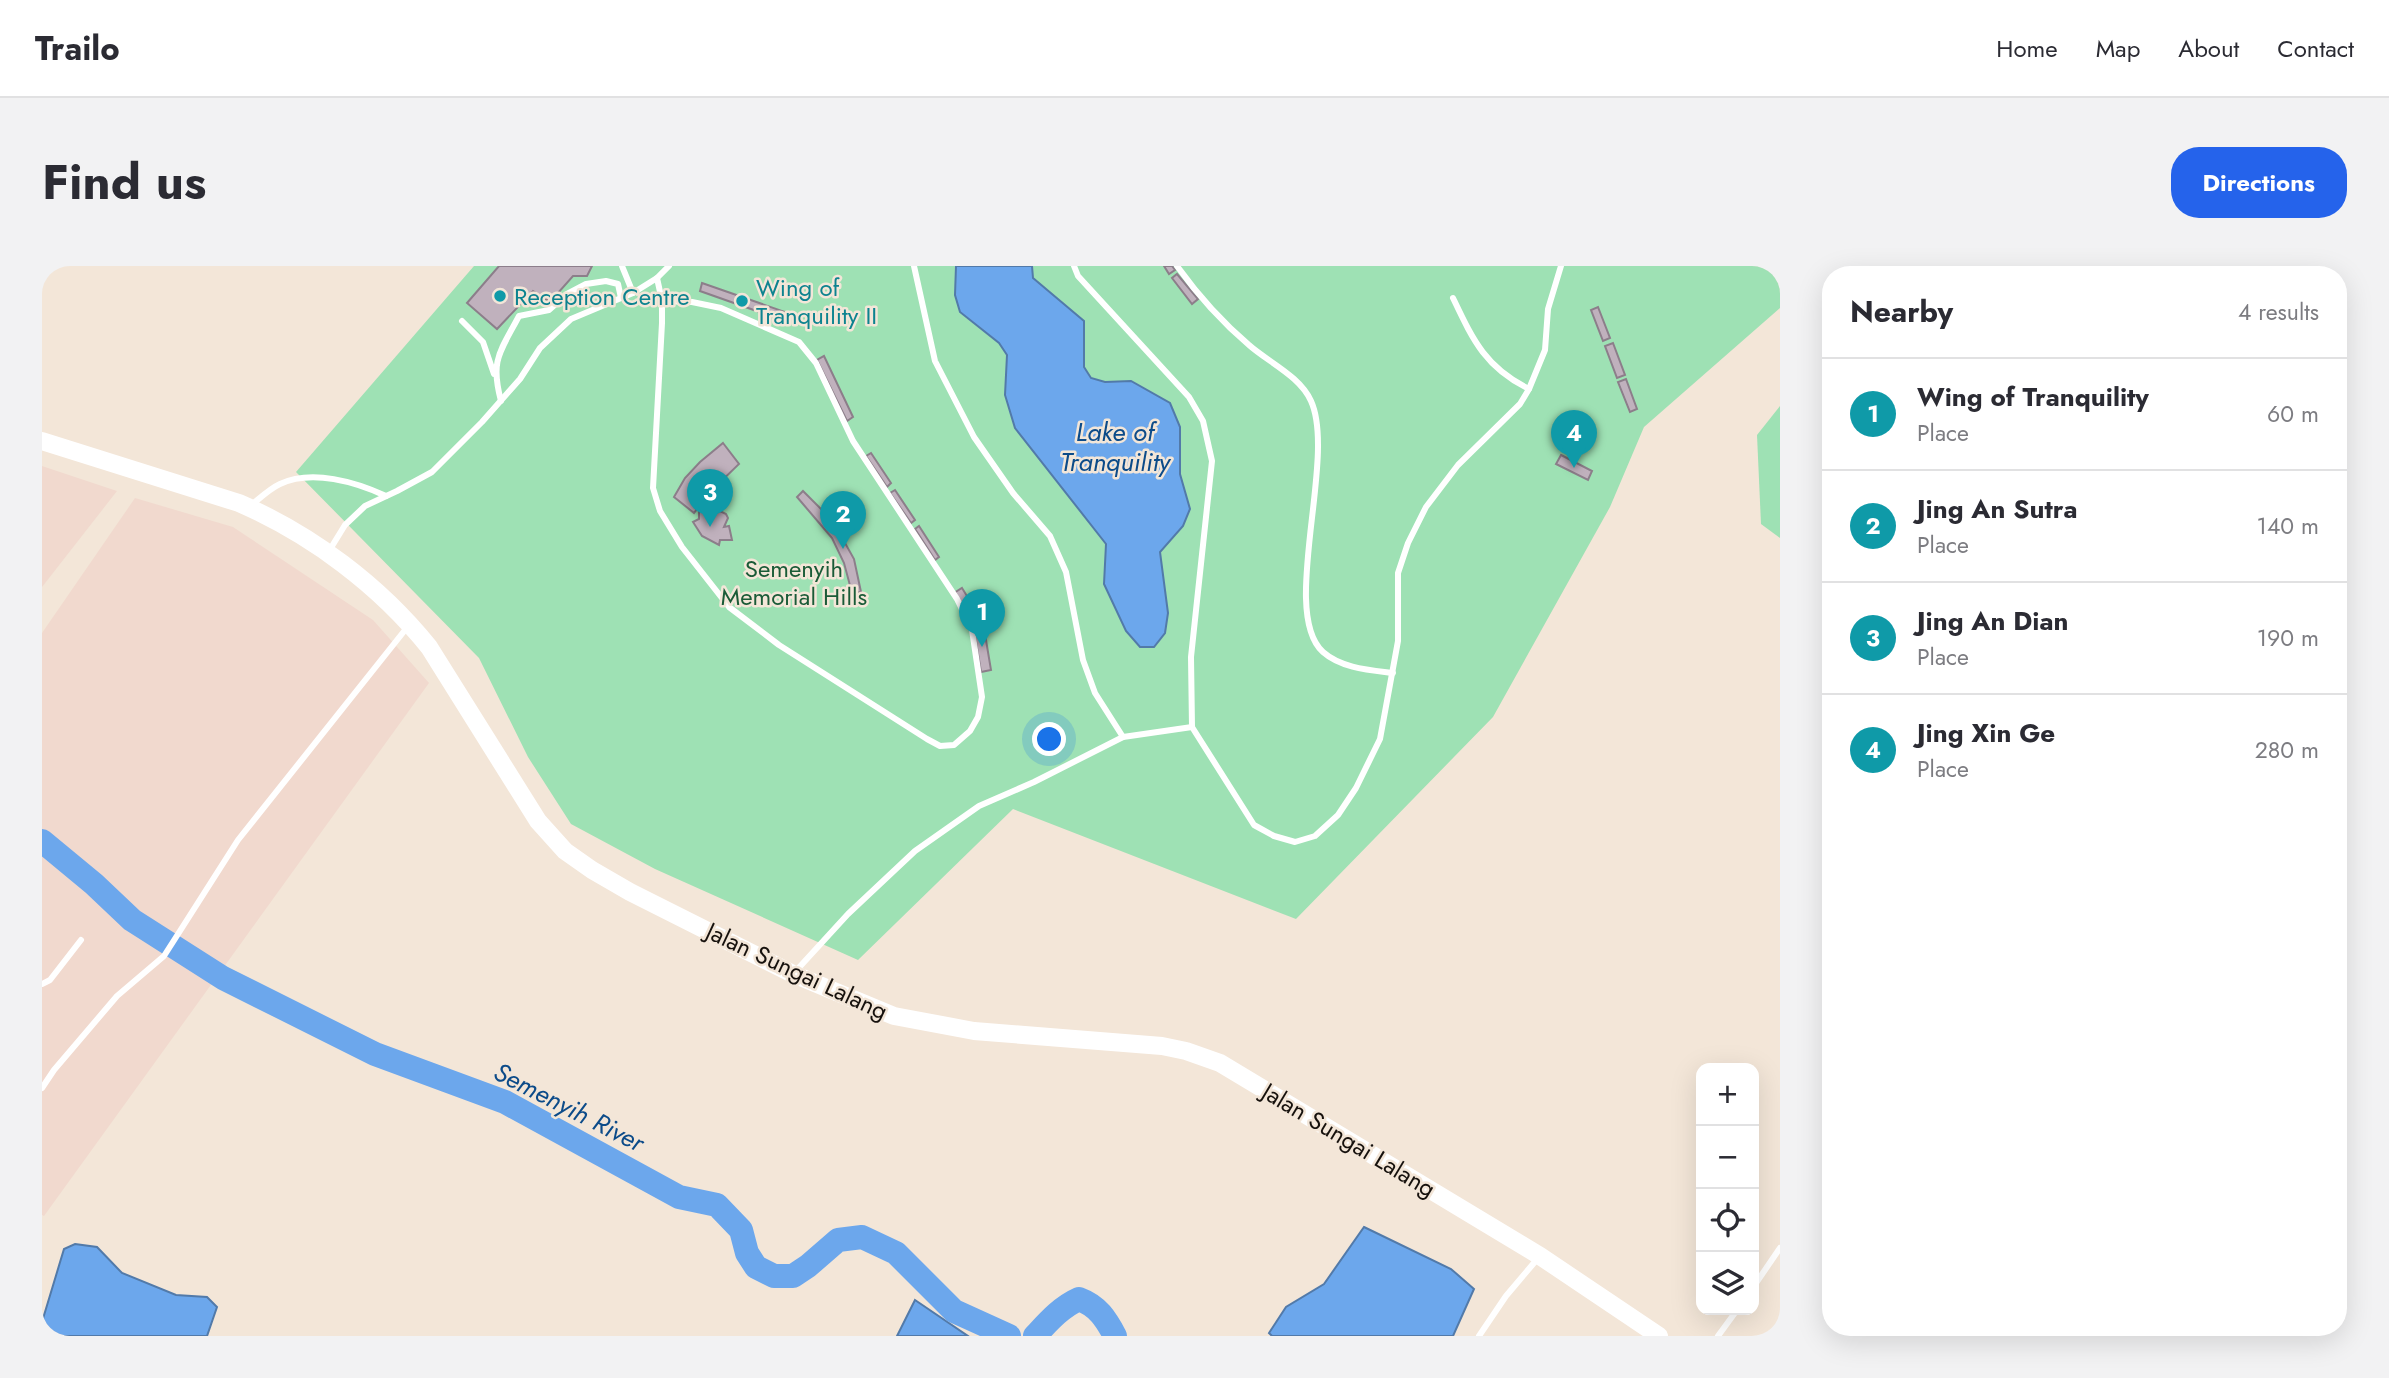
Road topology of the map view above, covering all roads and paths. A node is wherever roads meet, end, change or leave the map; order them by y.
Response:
1 (622, 266) edge
2 (669, 266) edge
3 (914, 266) edge
4 (1074, 266) edge
5 (1177, 266) edge
6 (1561, 266) edge
7 (657, 278) junction
8 (633, 293) junction
9 (621, 298) junction
10 (1452, 298) dead end
11 (662, 301) junction
12 (462, 321) dead end
13 (494, 376) junction
14 (1529, 390) junction
15 (501, 401) junction
16 (42, 441) edge
17 (386, 496) junction
18 (248, 507) junction
19 (328, 553) junction
20 (410, 623) junction
21 (1393, 673) junction
22 (1192, 727) junction
23 (1122, 737) junction
24 (81, 940) dead end
25 (793, 974) junction
26 (42, 984) edge
27 (42, 1088) edge
28 (1780, 1248) edge
29 (1540, 1255) junction
30 (1759, 1279) edge
31 (1733, 1315) edge
32 (1479, 1336) edge
33 (1659, 1336) edge
34 (1718, 1336) edge

1 - 8 lane
2 - 7 lane
3 - 23 lane
4 - 22 lane
5 - 21 lane
6 - 14 lane
7 - 8 lane
7 - 11 lane
8 - 9 lane
9 - 13 lane
9 - 15 lane
10 - 14 lane
11 - 11 lane
12 - 13 lane
13 - 15 lane
14 - 21 lane
15 - 17 lane
16 - 18 street, Jalan Sungai Lalang
17 - 18 lane
17 - 19 lane
18 - 19 street, Jalan Sungai Lalang
19 - 20 street, Jalan Sungai Lalang
20 - 25 street, Jalan Sungai Lalang
20 - 27 lane
21 - 22 lane
22 - 23 lane
23 - 25 lane
24 - 26 lane
25 - 29 street, Jalan Sungai Lalang
28 - 30 lane
29 - 32 lane
29 - 33 street, Jalan Sungai Lalang
31 - 34 lane

